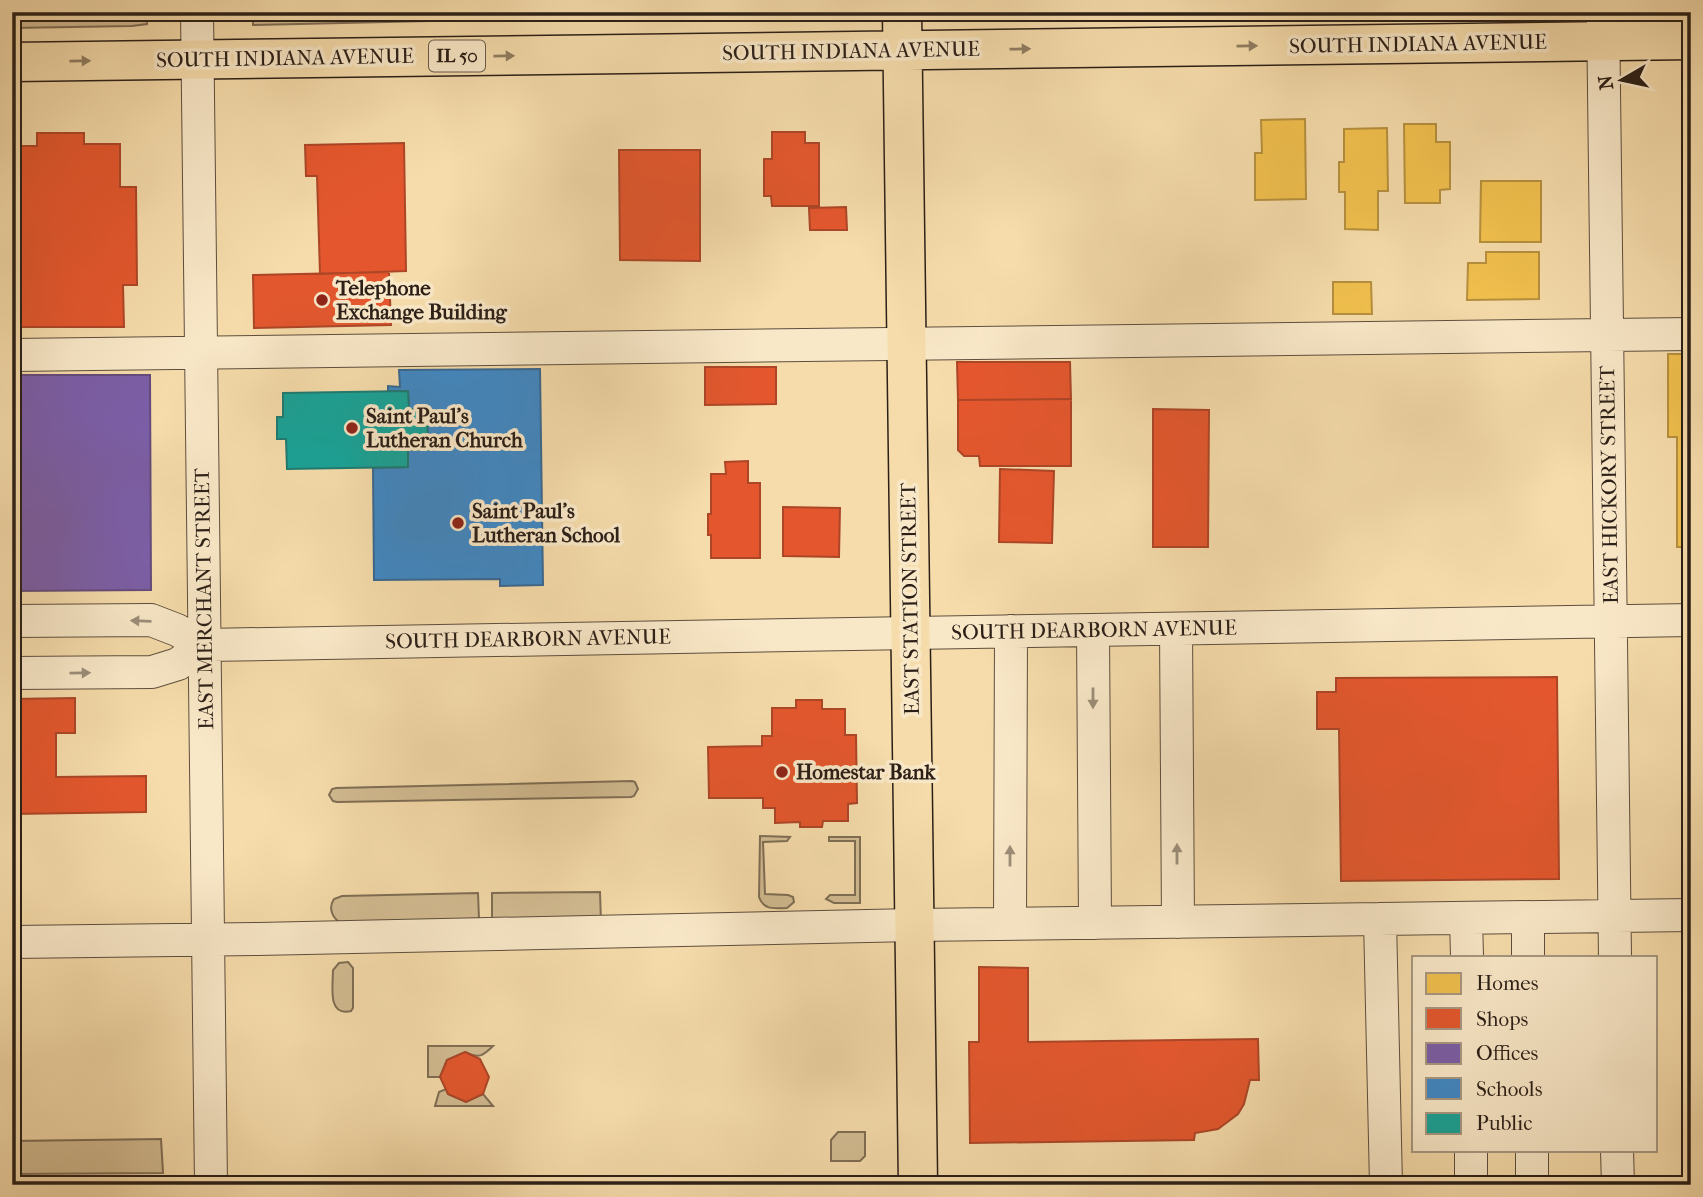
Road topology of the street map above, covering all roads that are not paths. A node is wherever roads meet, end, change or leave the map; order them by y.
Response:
1 (197, 12) edge
2 (902, 12) edge
3 (1603, 27) edge
4 (1691, 40) edge
5 (903, 51) junction
6 (197, 59) junction
7 (12, 62) edge
8 (1691, 334) edge
9 (1607, 335) junction
10 (907, 344) junction
11 (201, 353) junction
12 (12, 355) edge
13 (1691, 620) edge
14 (12, 621) edge
15 (1610, 621) junction
16 (1176, 629) junction
17 (1093, 630) junction
18 (1011, 631) junction
19 (911, 633) junction
20 (204, 645) junction
21 (12, 673) edge
22 (1691, 915) edge
23 (1614, 916) junction
24 (1528, 917) junction
25 (1466, 918) junction
26 (1380, 919) junction
27 (1178, 922) junction
28 (1095, 923) junction
29 (1010, 924) junction
30 (915, 925) junction
31 (208, 940) junction
32 (12, 942) edge
33 (1467, 956) edge
34 (1528, 956) edge
35 (1615, 956) edge
36 (1471, 1152) edge
37 (1532, 1152) edge
38 (1618, 1152) edge
39 (211, 1185) edge
40 (918, 1185) edge
41 (1387, 1185) edge
42 (1471, 1185) edge
43 (1532, 1185) edge
44 (1618, 1185) edge

1 - 6 street, EAST MERCHANT STREET
2 - 5 main road, EAST STATION STREET
3 - 4 main road, SOUTH INDIANA AVENUE / IL 50
5 -> 3 main road, SOUTH INDIANA AVENUE / IL 50
3 - 9 street, EAST HICKORY STREET
6 -> 5 main road, SOUTH INDIANA AVENUE / IL 50
5 - 10 main road, EAST STATION STREET
7 -> 6 main road, SOUTH INDIANA AVENUE / IL 50
6 - 11 street, EAST MERCHANT STREET
8 - 9 street
9 - 10 street
9 - 15 street, EAST HICKORY STREET
10 - 11 street
10 - 19 main road, EAST STATION STREET
11 - 12 street
11 - 20 street, EAST MERCHANT STREET
13 - 15 street, SOUTH DEARBORN AVENUE
20 -> 14 street
15 - 16 street, SOUTH DEARBORN AVENUE
15 - 23 street, EAST HICKORY STREET
16 - 17 street, SOUTH DEARBORN AVENUE
27 -> 16 street
17 - 18 street, SOUTH DEARBORN AVENUE
17 -> 28 street
18 - 19 street, SOUTH DEARBORN AVENUE
29 -> 18 street
19 - 20 street, SOUTH DEARBORN AVENUE
19 - 30 main road, EAST STATION STREET
21 -> 20 street
20 - 31 street, EAST MERCHANT STREET
22 - 23 street
23 - 24 street
23 - 35 street, EAST HICKORY STREET
24 - 25 street
24 - 34 street
25 - 26 street
25 - 33 street
26 - 27 street
26 - 41 street
27 - 28 street
28 - 29 street
29 - 30 street
30 - 31 street
30 - 40 main road, EAST STATION STREET
31 - 32 street
31 - 39 street, EAST MERCHANT STREET
36 - 42 street
37 - 43 street
38 - 44 street

